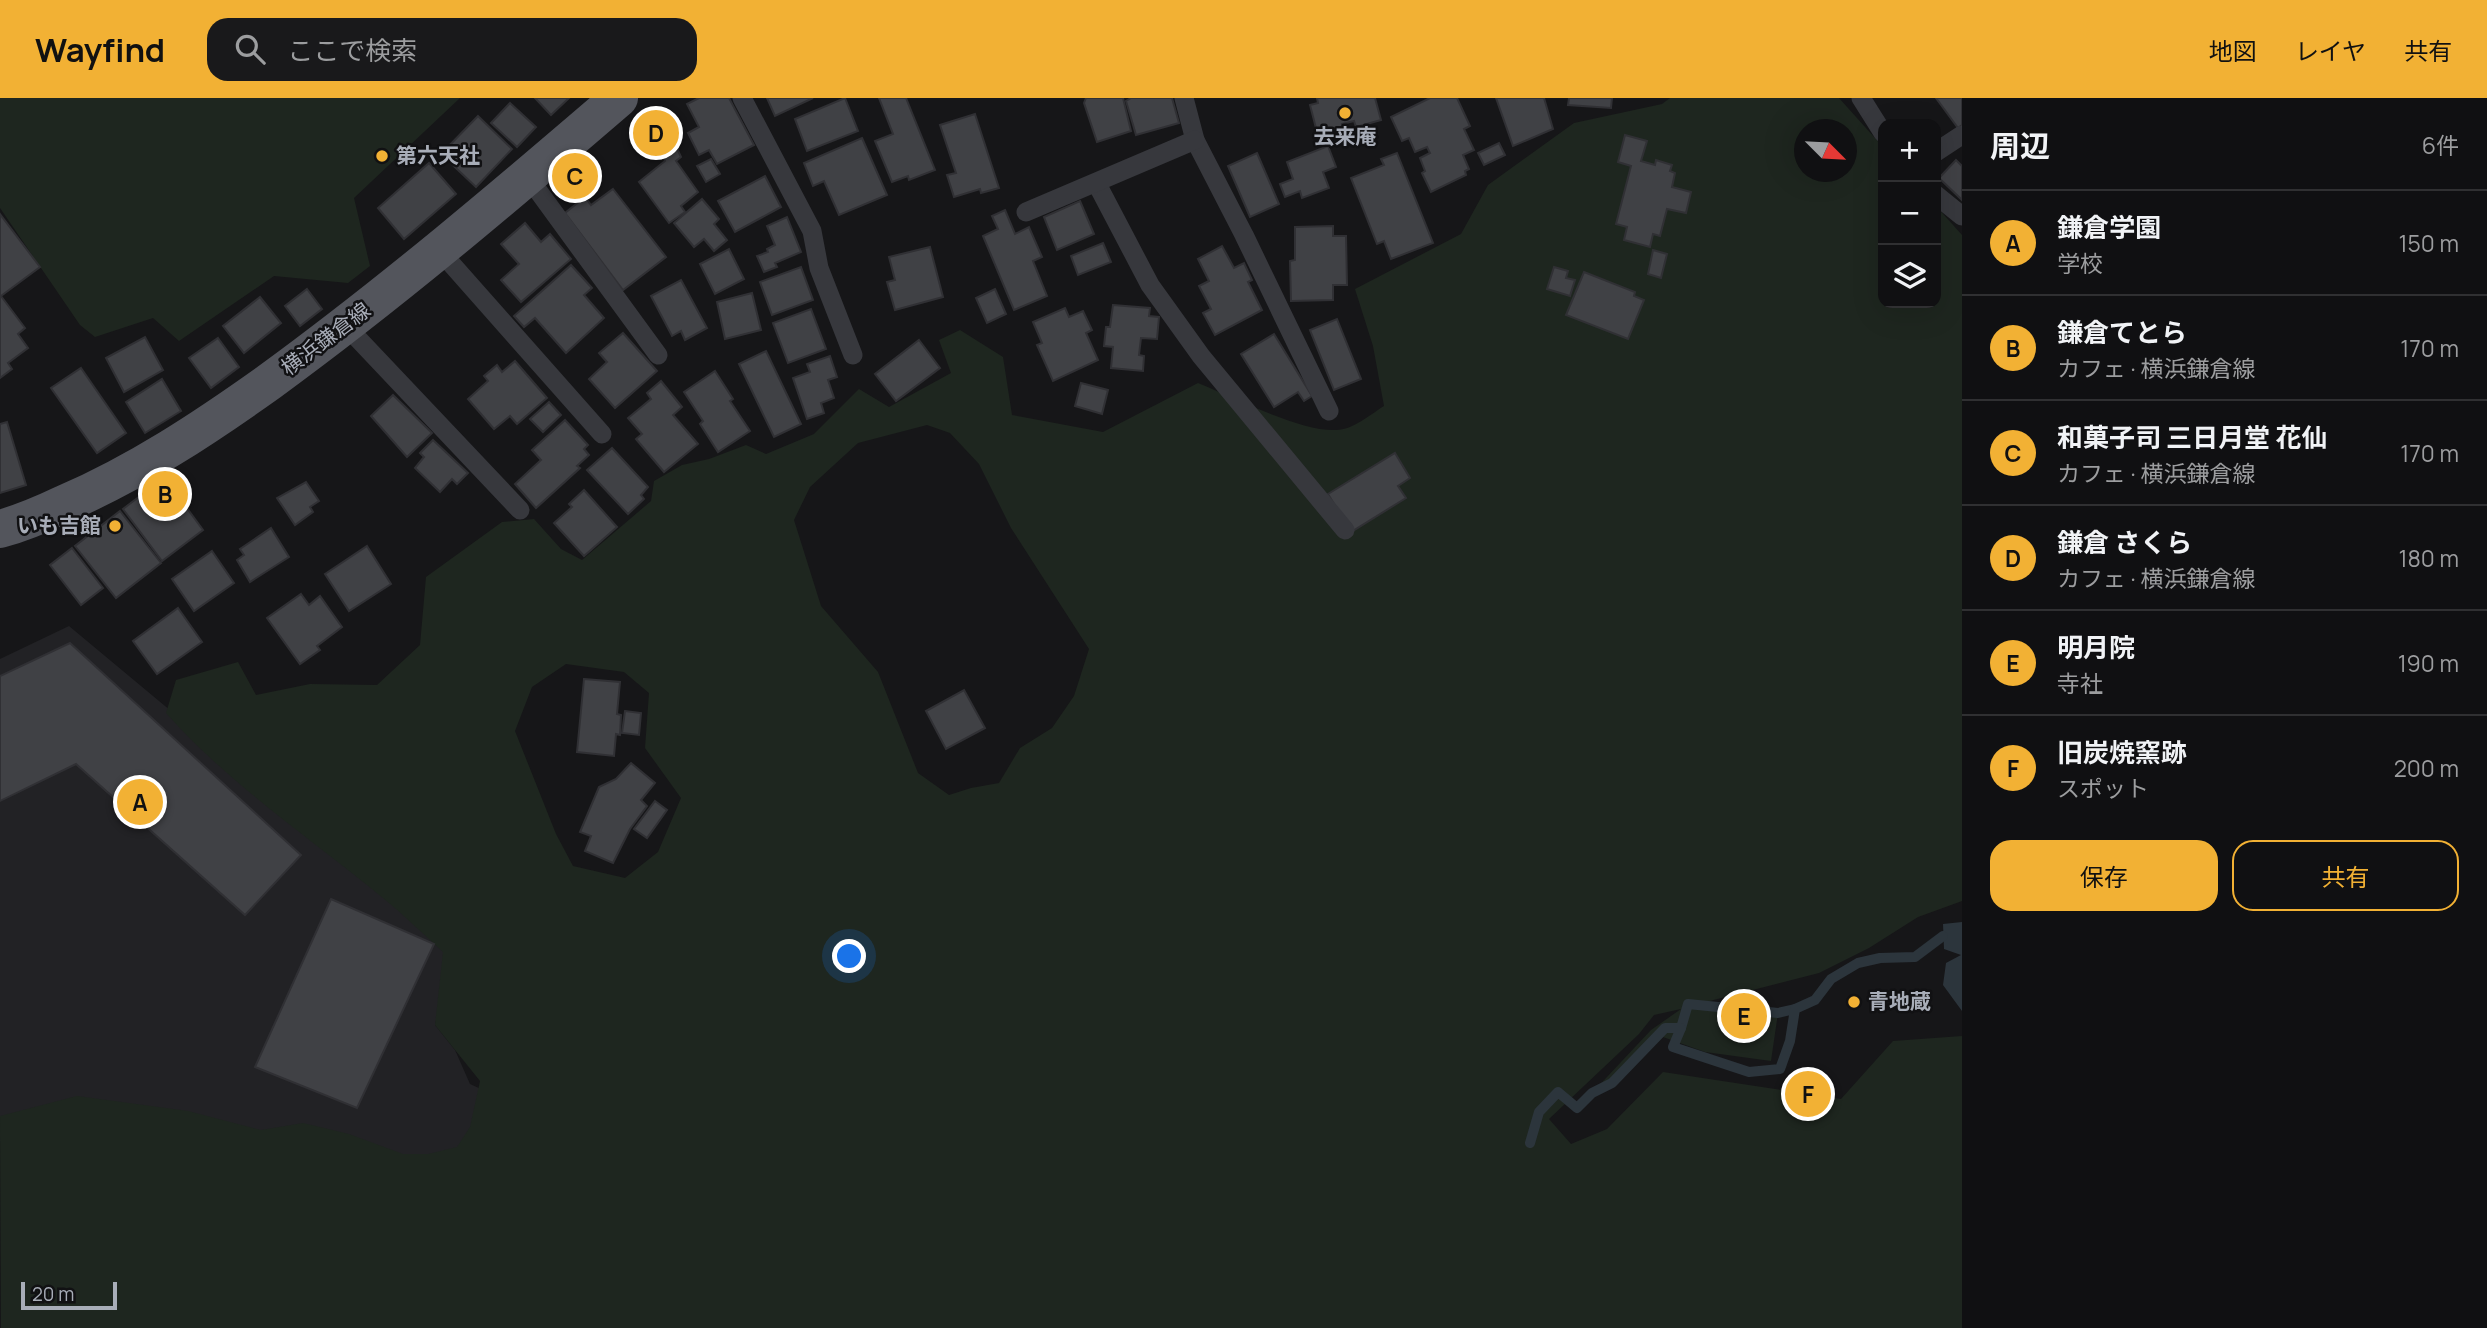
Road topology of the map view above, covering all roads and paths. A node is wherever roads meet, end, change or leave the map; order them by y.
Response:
1 (619, 98) edge
2 (742, 98) edge
3 (1184, 98) edge
4 (1861, 98) edge
5 (1878, 125) edge
6 (1962, 135) edge
7 (1195, 140) junction
8 (1941, 149) edge
9 (528, 177) junction
10 (1097, 184) junction
11 (1941, 199) edge
12 (1026, 212) dead end
13 (1962, 216) edge
14 (440, 251) junction
15 (345, 325) junction
16 (658, 355) dead end
17 (853, 355) dead end
18 (1329, 411) dead end
19 (602, 435) dead end
20 (520, 510) dead end
21 (0, 529) edge
22 (1345, 530) dead end

1 - 9 main road, 横浜鎌倉線
2 - 17 lane
3 - 7 lane
4 - 5 lane
6 - 8 lane
7 - 10 lane
7 - 18 lane
9 - 14 main road, 横浜鎌倉線
9 - 16 lane
10 - 12 lane
10 - 22 lane
11 - 13 lane
14 - 15 main road, 横浜鎌倉線
14 - 19 lane
15 - 20 lane
15 - 21 main road, 横浜鎌倉線

